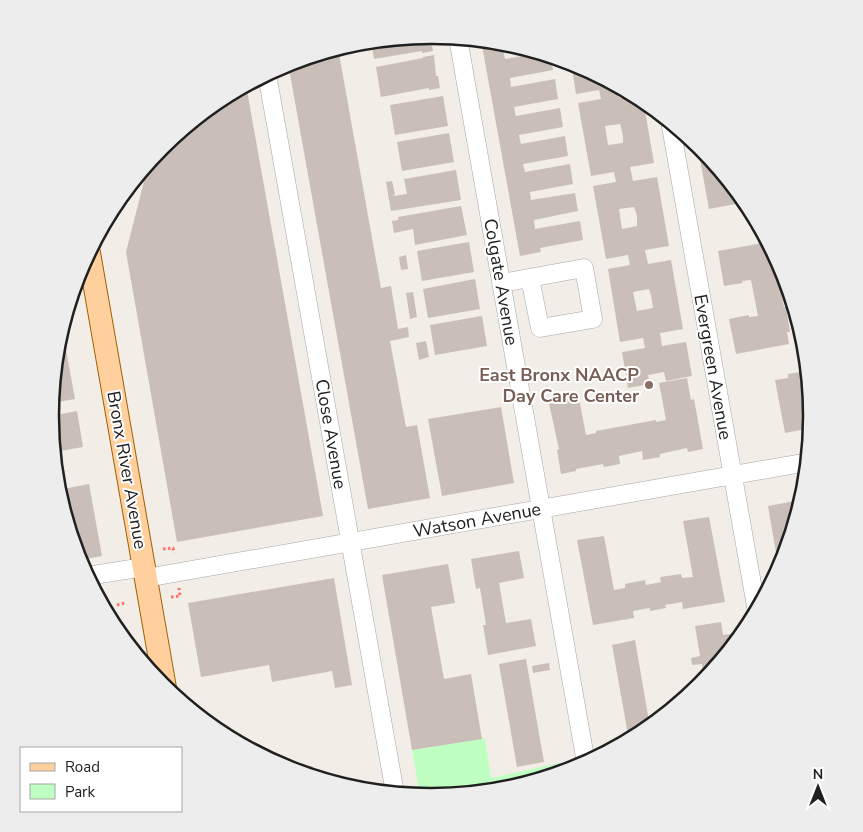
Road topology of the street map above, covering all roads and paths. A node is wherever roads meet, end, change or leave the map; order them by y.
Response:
1 (459, 45) edge
2 (268, 81) edge
3 (672, 132) edge
4 (91, 266) edge
5 (530, 278) dead end
6 (502, 283) junction
7 (801, 463) edge
8 (732, 475) junction
9 (542, 509) junction
10 (351, 543) junction
11 (164, 549) dead end
12 (174, 553) dead end
13 (145, 573) junction
14 (96, 576) edge
15 (179, 588) dead end
16 (171, 597) dead end
17 (755, 600) edge
18 (125, 604) dead end
19 (117, 605) dead end
20 (162, 673) edge
21 (585, 755) edge
22 (394, 786) edge

1 - 6 street, Colgate Avenue
2 - 10 street, Close Avenue
3 - 8 street, Evergreen Avenue
4 - 13 main road, Bronx River Avenue
5 - 6 street
6 - 9 street, Colgate Avenue
7 - 8 street, Watson Avenue
8 - 9 street, Watson Avenue
8 - 17 street, Evergreen Avenue
9 - 10 street, Watson Avenue
9 - 21 street, Colgate Avenue
10 - 13 street, Watson Avenue
10 - 22 street, Close Avenue
11 - 12 path
13 - 14 street, Watson Avenue
13 - 20 main road, Bronx River Avenue
15 - 16 path
18 - 19 path

